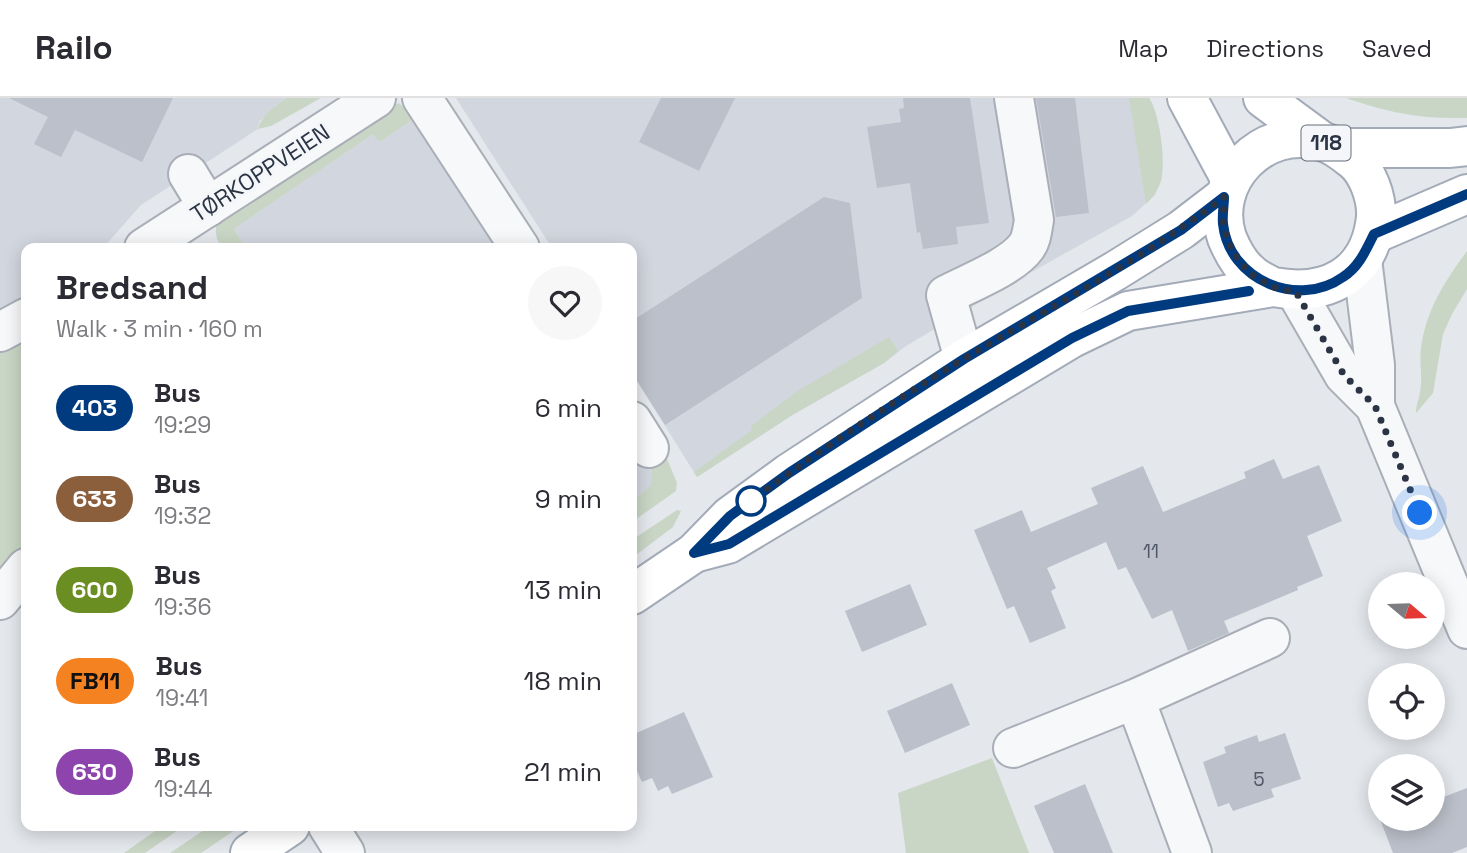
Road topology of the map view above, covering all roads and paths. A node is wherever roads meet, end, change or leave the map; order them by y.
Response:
1 (376, 98) edge
2 (422, 98) edge
3 (1014, 98) edge
4 (1187, 98) edge
5 (1262, 98) edge
6 (1329, 144) junction
7 (1467, 146) edge
8 (188, 174) dead end
9 (1227, 189) junction
10 (1467, 194) edge
11 (198, 226) edge
12 (156, 243) edge
13 (517, 243) edge
14 (1368, 246) junction
15 (1284, 289) junction
16 (21, 320) edge
17 (0, 331) edge
18 (964, 359) junction
19 (1375, 406) junction
20 (694, 553) junction
21 (21, 574) edge
22 (637, 592) edge
23 (0, 600) edge
24 (1467, 629) edge
25 (1270, 638) dead end
26 (1135, 699) junction
27 (1013, 748) dead end
28 (283, 831) edge
29 (331, 831) edge
30 (250, 853) edge
31 (345, 853) edge
32 (1192, 853) edge

1 - 11 street, TØRKOPPVEIEN
2 - 13 street
3 - 18 street
4 - 9 main road
5 - 6 main road
6 - 7 main road, 118
6 - 9 main road, 118
6 - 14 main road, 118
8 - 11 street
9 - 15 main road
9 - 18 main road, 118
10 - 14 main road, 118
11 - 12 street, TØRKOPPVEIEN
14 - 15 main road, 118
14 - 19 street
15 - 19 street
15 - 20 main road, 118
16 - 17 street
18 - 20 main road, 118
19 - 24 street
20 - 22 main road, 118
21 - 23 street
25 - 26 street
26 - 27 street
26 - 32 street
28 - 30 main road
29 - 31 street

